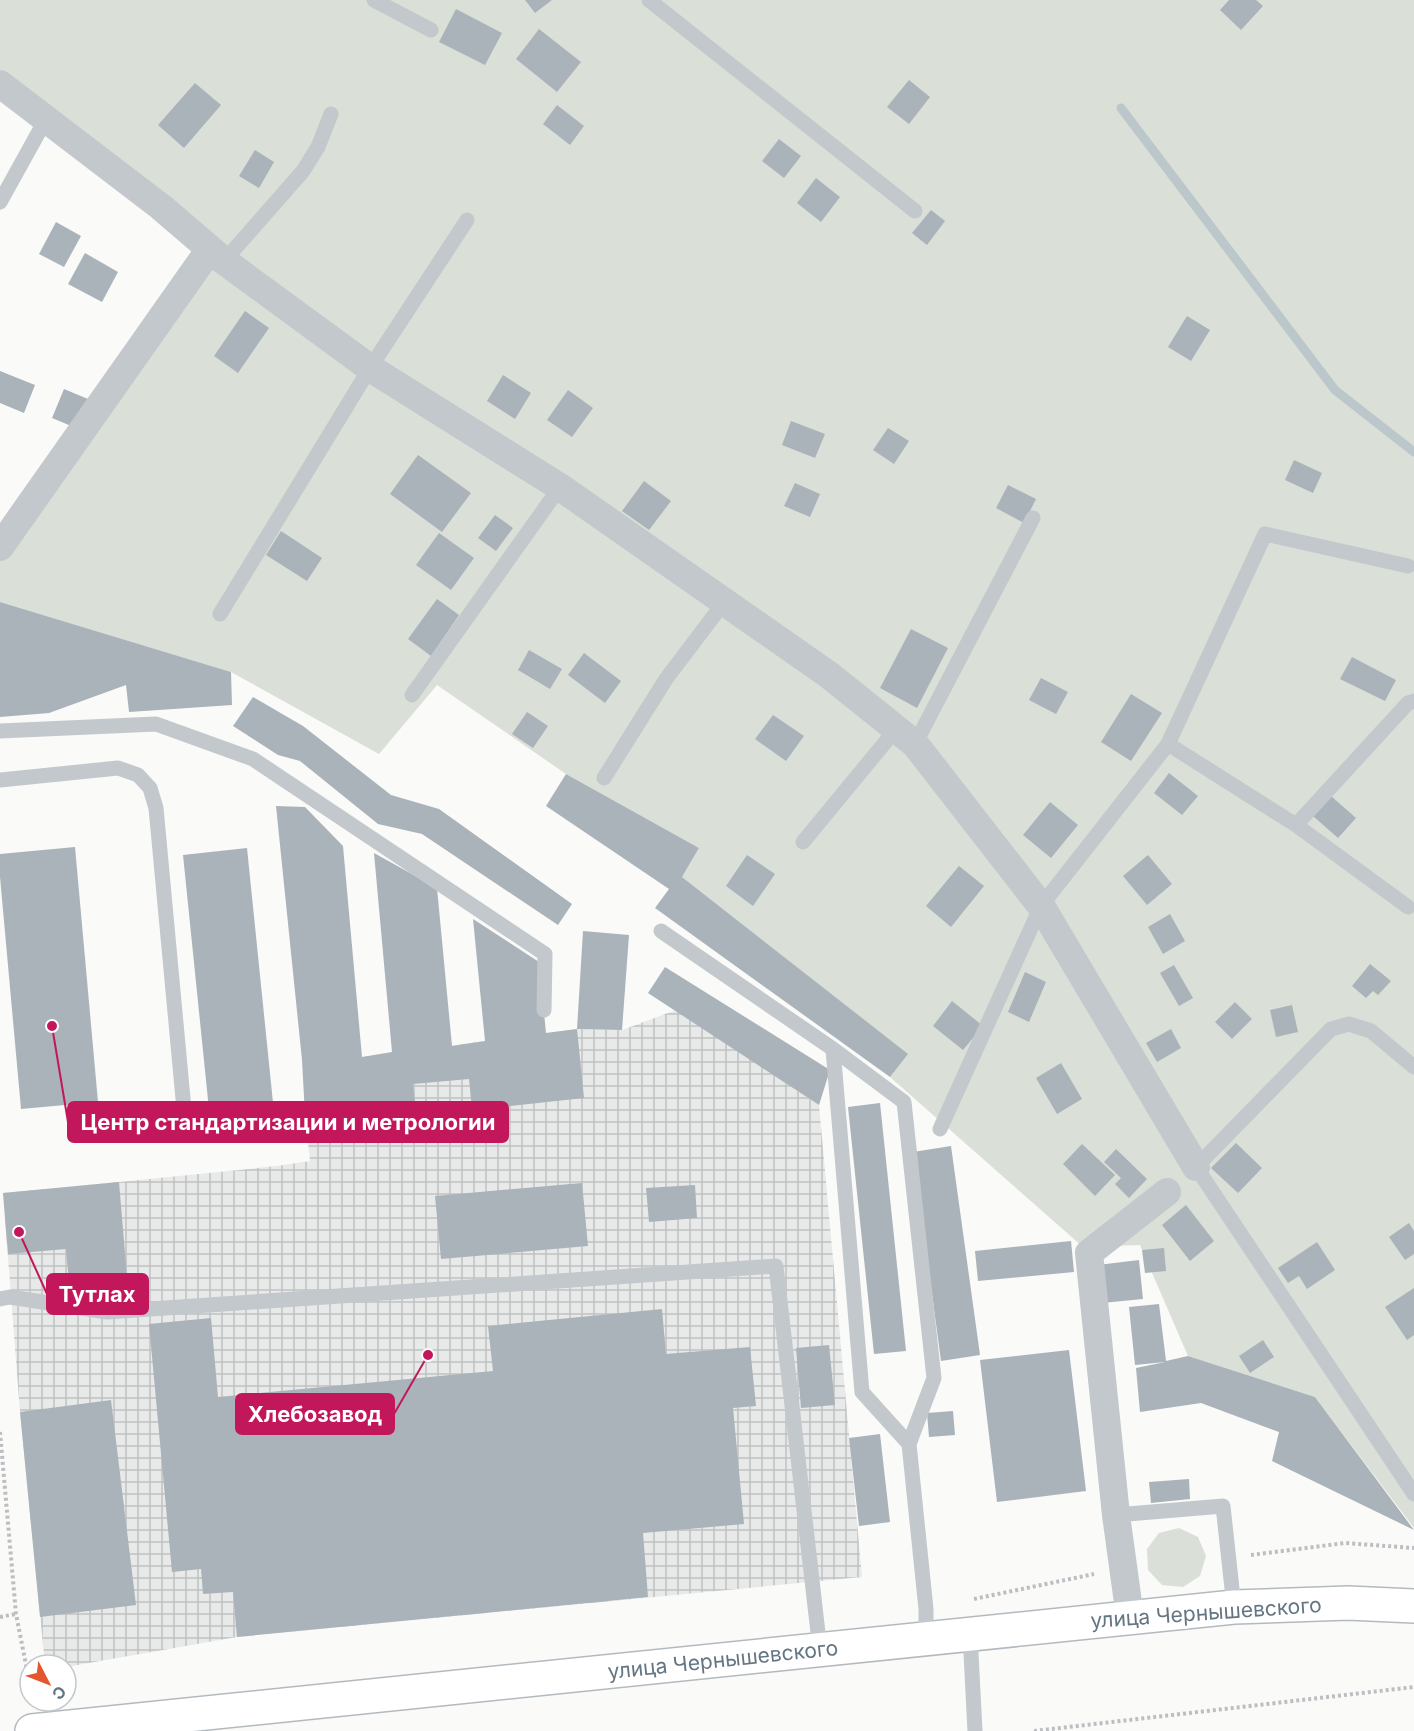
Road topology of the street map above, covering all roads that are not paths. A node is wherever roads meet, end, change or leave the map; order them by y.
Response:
1 (374, 0) edge
2 (649, 0) edge
3 (431, 30) dead end
4 (0, 84) edge
5 (330, 114) dead end
6 (46, 119) junction
7 (0, 202) edge
8 (915, 211) dead end
9 (467, 220) dead end
10 (217, 255) junction
11 (370, 368) junction
12 (560, 487) junction
13 (1033, 518) dead end
14 (0, 547) edge
15 (1408, 566) dead end
16 (725, 601) junction
17 (220, 614) dead end
18 (412, 695) dead end
19 (1414, 701) edge
20 (0, 731) edge
21 (906, 736) junction
22 (1168, 744) junction
23 (604, 778) dead end
24 (0, 780) edge
25 (1296, 825) junction
26 (803, 842) dead end
27 (1041, 906) junction
28 (1408, 907) dead end
29 (661, 931) dead end
30 (544, 1010) dead end
31 (833, 1049) junction
32 (1414, 1067) edge
33 (185, 1120) dead end
34 (940, 1129) dead end
35 (1196, 1167) junction
36 (1167, 1192) dead end
37 (0, 1299) edge
38 (909, 1444) junction
39 (1414, 1494) edge
40 (1116, 1515) junction
41 (1414, 1606) edge
42 (1234, 1608) junction
43 (1130, 1617) junction
44 (970, 1634) junction
45 (926, 1638) junction
46 (820, 1650) junction
47 (32, 1731) edge
48 (975, 1731) edge

1 - 3 lane
2 - 8 lane
4 - 6 street
5 - 10 lane
6 - 7 lane
6 - 10 street
9 - 11 lane
10 - 11 street
10 - 14 street
11 - 12 street
11 - 17 lane
12 - 16 street
12 - 18 lane
13 - 21 lane
15 - 22 lane
16 - 21 street
16 - 23 lane
19 - 25 lane
20 - 30 lane
21 - 26 lane
21 - 27 street
22 - 25 lane
22 - 27 lane
24 - 33 lane
25 - 28 lane
27 - 34 lane
27 - 35 street
29 - 31 lane
31 - 38 lane
31 - 38 lane
32 - 35 lane
35 - 39 lane
36 - 40 street
37 - 46 lane
38 - 45 lane
40 - 42 lane
40 - 43 street
41 - 42 street, улица Чернышевского
42 - 43 street, улица Чернышевского
43 - 44 street, улица Чернышевского
44 - 45 street, улица Чернышевского
44 - 48 lane
45 - 46 street, улица Чернышевского
46 - 47 street, улица Чернышевского

